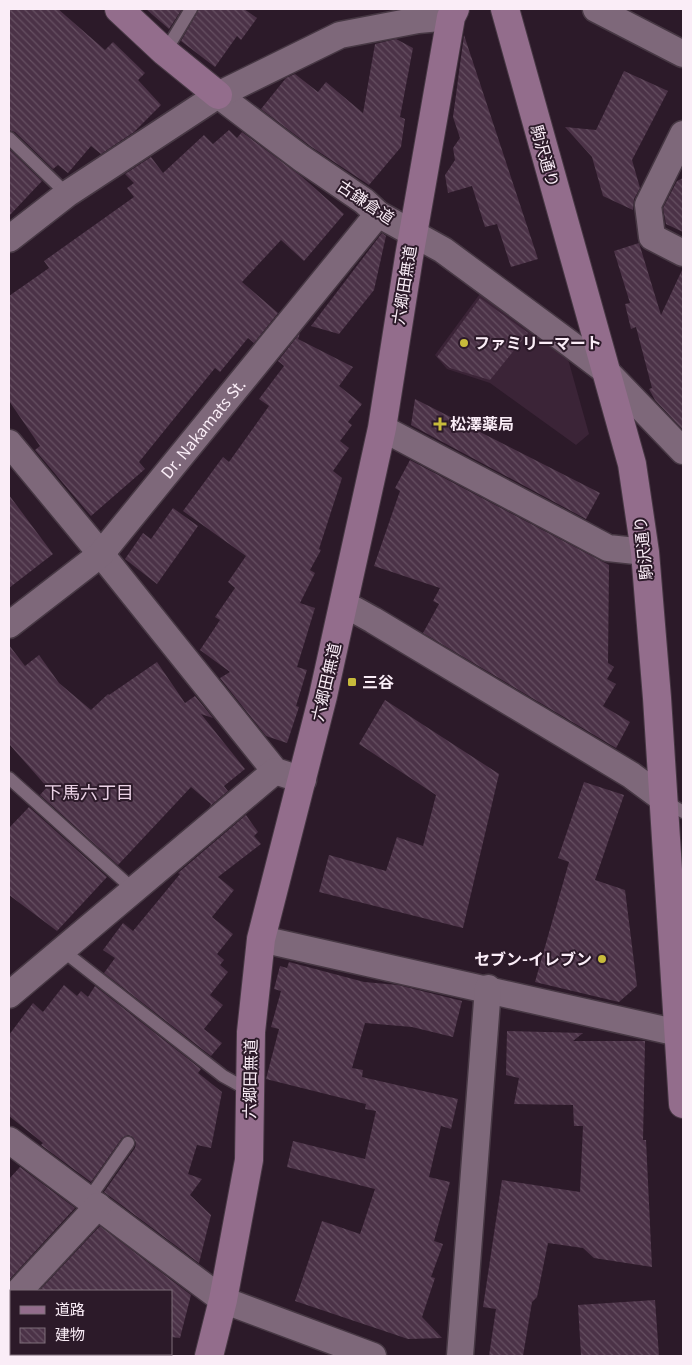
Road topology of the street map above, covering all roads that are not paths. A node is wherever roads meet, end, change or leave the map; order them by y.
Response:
1 (119, 9) edge
2 (191, 9) edge
3 (505, 9) edge
4 (597, 9) edge
5 (453, 13) edge
6 (165, 52) junction
7 (683, 54) edge
8 (218, 96) junction
9 (683, 134) edge
10 (9, 138) edge
11 (66, 194) junction
12 (378, 214) junction
13 (413, 232) junction
14 (9, 239) edge
15 (683, 253) edge
16 (607, 372) junction
17 (382, 428) junction
18 (9, 443) edge
19 (683, 451) edge
20 (645, 552) junction
21 (101, 554) junction
22 (343, 607) junction
23 (9, 625) edge
24 (275, 771) junction
25 (9, 778) edge
26 (303, 780) junction
27 (673, 805) edge
28 (132, 889) junction
29 (261, 939) junction
30 (62, 950) junction
31 (488, 988) junction
32 (9, 995) edge
33 (681, 1034) edge
34 (250, 1091) junction
35 (683, 1104) edge
36 (9, 1140) edge
37 (128, 1143) dead end
38 (93, 1203) junction
39 (20, 1290) edge
40 (223, 1300) junction
41 (209, 1356) edge
42 (373, 1356) edge
43 (460, 1356) edge

1 - 6 street, 古鎌倉道
2 - 6 lane
3 - 16 street, 駒沢通り
4 - 7 street
5 - 8 street
5 - 13 street, 六郷田無道
6 - 8 street, 古鎌倉道
8 - 11 street
8 - 12 street, 古鎌倉道
9 - 15 street
10 - 11 lane
11 - 14 street
12 - 13 street, 古鎌倉道
12 - 21 street, Dr. Nakamats St.
13 - 16 street, 古鎌倉道
13 - 17 street, 六郷田無道
16 - 19 street, 古鎌倉道
16 - 20 street, 駒沢通り
17 - 20 street
17 - 22 street, 六郷田無道
18 - 21 street
20 - 27 street, 駒沢通り
21 - 23 street, Dr. Nakamats St.
21 - 24 street
22 - 26 street, 六郷田無道
22 - 27 street
24 - 26 street
24 - 28 street
25 - 28 lane
26 - 29 street, 六郷田無道
27 - 33 street, 駒沢通り
28 - 30 street
29 - 31 street
29 - 34 street, 六郷田無道
30 - 32 street
30 - 34 lane
31 - 33 street
31 - 43 street
33 - 35 street, 駒沢通り
34 - 40 street, 六郷田無道
36 - 38 street
37 - 38 lane
38 - 39 street
38 - 40 street
40 - 41 street, 六郷田無道
40 - 42 street

